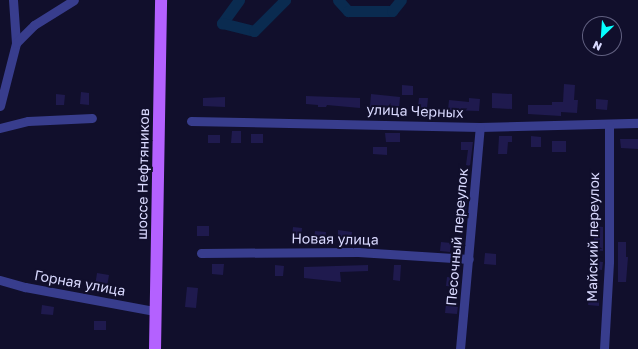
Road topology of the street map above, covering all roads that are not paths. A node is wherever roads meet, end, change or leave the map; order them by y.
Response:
1 (13, 0) edge
2 (74, 0) edge
3 (161, 0) edge
4 (16, 43) junction
5 (0, 106) edge
6 (92, 118) dead end
7 (191, 120) dead end
8 (638, 123) edge
9 (609, 125) junction
10 (480, 127) junction
11 (0, 128) edge
12 (201, 253) dead end
13 (469, 260) junction
14 (0, 280) edge
15 (156, 311) junction
16 (155, 349) edge
17 (460, 349) edge
18 (604, 349) edge

1 - 4 street
2 - 4 street
3 - 15 main road, шоссе Нефтяников
4 - 5 street
6 - 11 street
7 - 10 street, улица Черных
8 - 9 street, улица Черных
9 - 10 street, улица Черных
9 - 18 street, Майский переулок
10 - 13 street, Песочный переулок
12 - 13 street, Новая улица
13 - 17 street, Песочный переулок
14 - 15 street, Горная улица
15 - 16 main road, шоссе Нефтяников

